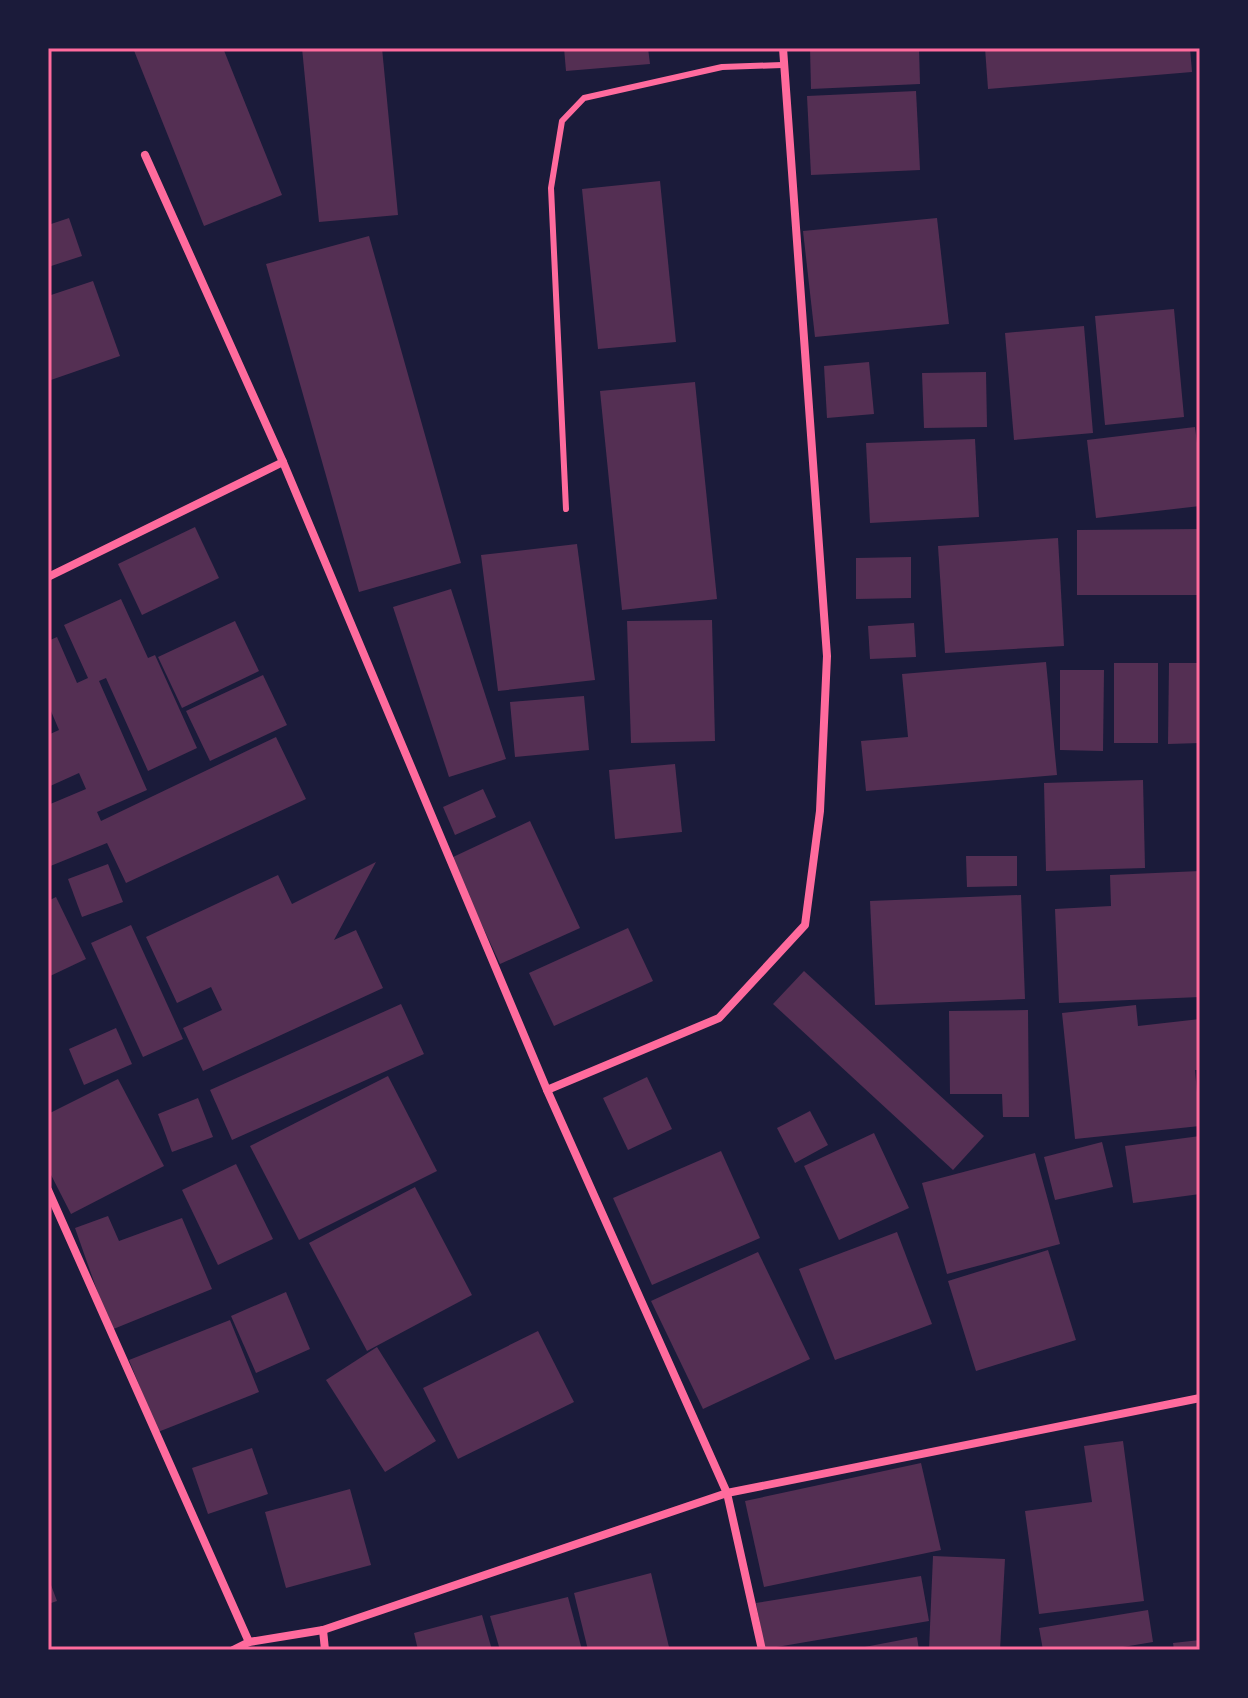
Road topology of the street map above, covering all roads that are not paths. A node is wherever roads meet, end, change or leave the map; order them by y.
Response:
1 (783, 48) edge
2 (782, 65) junction
3 (145, 155) dead end
4 (283, 462) junction
5 (566, 509) dead end
6 (48, 577) edge
7 (547, 1090) junction
8 (48, 1190) edge
9 (1200, 1398) edge
10 (727, 1493) junction
11 (323, 1630) junction
12 (249, 1642) junction
13 (233, 1650) edge
14 (325, 1650) edge
15 (762, 1650) edge

1 - 2 street
2 - 5 lane
2 - 7 street
3 - 4 street
4 - 6 street
4 - 7 street
7 - 10 street
8 - 12 street
9 - 10 street
10 - 11 street
10 - 15 street
11 - 12 street
11 - 14 street
12 - 13 street

